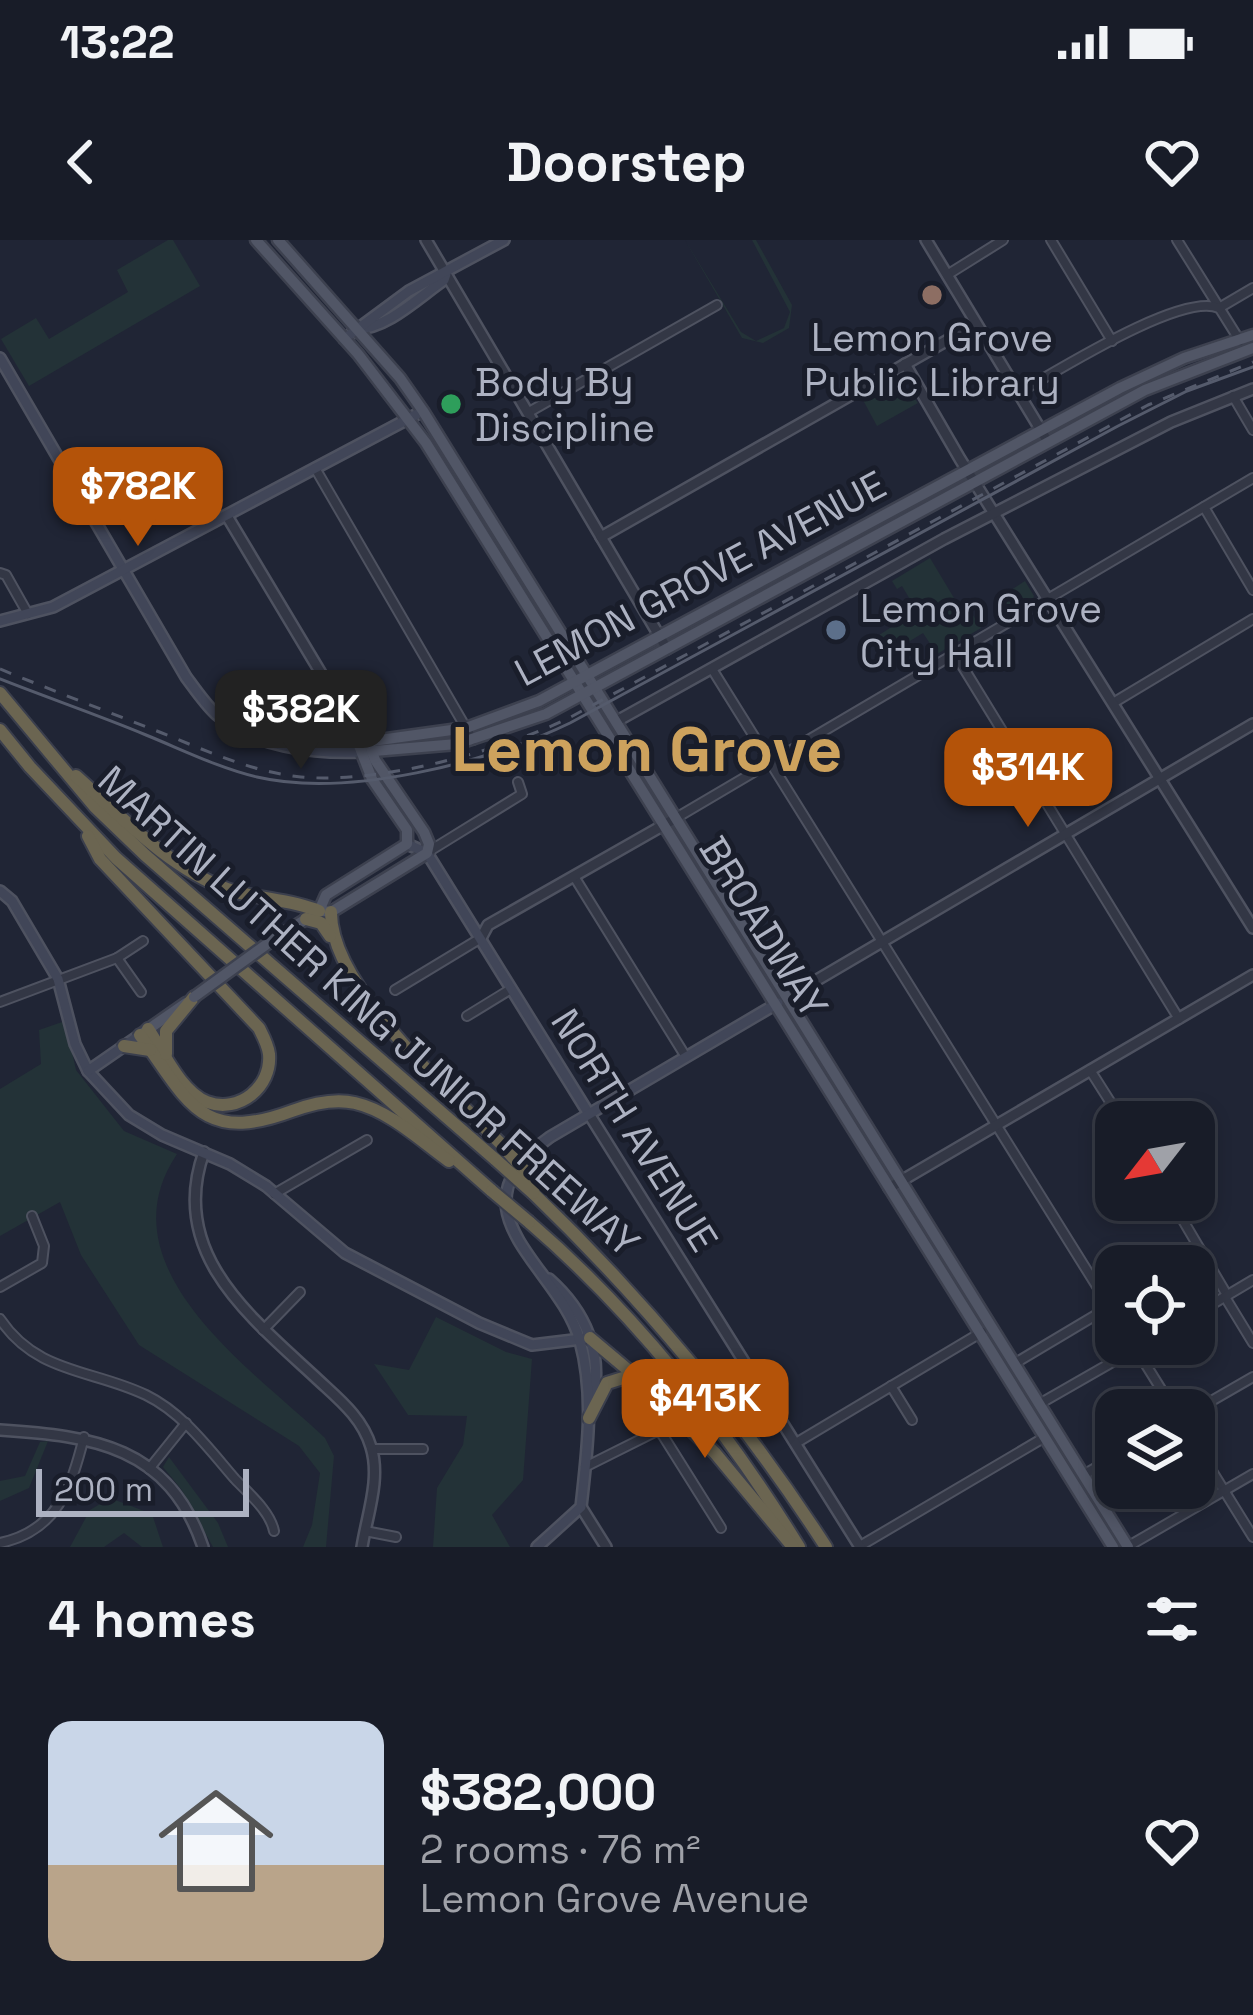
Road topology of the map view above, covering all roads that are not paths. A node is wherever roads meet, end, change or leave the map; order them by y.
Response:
1 (256, 240) edge
2 (278, 240) edge
3 (426, 240) edge
4 (503, 240) edge
5 (926, 240) edge
6 (1003, 240) edge
7 (1051, 240) edge
8 (1177, 240) edge
9 (446, 274) junction
10 (946, 274) junction
11 (1253, 287) edge
12 (717, 304) dead end
13 (1219, 308) junction
14 (976, 324) junction
15 (356, 329) junction
16 (1253, 335) edge
17 (344, 339) junction
18 (1112, 341) junction
19 (1246, 346) edge
20 (0, 358) edge
21 (905, 364) junction
22 (1253, 388) edge
23 (1018, 393) junction
24 (1233, 396) junction
25 (423, 411) junction
26 (529, 412) junction
27 (409, 418) junction
28 (1039, 430) junction
29 (1253, 430) edge
30 (1048, 442) junction
31 (315, 468) junction
32 (967, 469) junction
33 (1253, 478) edge
34 (976, 482) junction
35 (1204, 507) junction
36 (996, 514) junction
37 (227, 515) junction
38 (602, 537) junction
39 (125, 570) junction
40 (0, 573) edge
41 (1253, 590) edge
42 (1049, 600) junction
43 (29, 615) junction
44 (1253, 619) edge
45 (0, 621) edge
46 (660, 637) junction
47 (667, 649) junction
48 (955, 654) junction
49 (712, 669) junction
50 (586, 685) junction
51 (0, 693) edge
52 (1113, 703) junction
53 (617, 721) junction
54 (1253, 724) edge
55 (466, 728) junction
56 (0, 730) edge
57 (473, 740) junction
58 (43, 747) junction
59 (365, 747) junction
60 (418, 750) junction
61 (771, 762) junction
62 (388, 776) junction
63 (1160, 779) junction
64 (518, 782) dead end
65 (671, 821) junction
66 (82, 824) junction
67 (1066, 834) junction
68 (407, 844) junction
69 (427, 853) junction
70 (360, 874) junction
71 (575, 878) junction
72 (0, 891) edge
73 (361, 894) junction
74 (319, 914) junction
75 (1253, 928) edge
76 (481, 938) junction
77 (143, 941) dead end
78 (882, 942) junction
79 (339, 945) junction
80 (116, 958) junction
81 (1253, 975) edge
82 (58, 979) junction
83 (512, 988) junction
84 (395, 990) dead end
85 (141, 992) dead end
86 (788, 997) junction
87 (194, 998) junction
88 (0, 1002) edge
89 (776, 1004) junction
90 (467, 1016) dead end
91 (1179, 1018) junction
92 (144, 1032) junction
93 (124, 1046) junction
94 (150, 1049) junction
95 (166, 1055) junction
96 (686, 1057) junction
97 (1090, 1070) junction
98 (88, 1072) junction
99 (1110, 1101) edge
100 (590, 1114) junction
101 (995, 1126) junction
102 (367, 1140) dead end
103 (204, 1152) junction
104 (500, 1153) junction
105 (903, 1180) junction
106 (890, 1188) junction
107 (492, 1191) junction
108 (274, 1193) junction
109 (32, 1216) dead end
110 (1215, 1276) edge
111 (1095, 1278) edge
112 (1253, 1280) edge
113 (0, 1287) edge
114 (300, 1292) dead end
115 (1226, 1296) junction
116 (1215, 1303) edge
117 (1095, 1316) edge
118 (0, 1319) edge
119 (993, 1325) junction
120 (263, 1330) junction
121 (980, 1333) junction
122 (585, 1339) junction
123 (1253, 1343) edge
124 (1016, 1362) junction
125 (1105, 1365) edge
126 (1253, 1377) edge
127 (891, 1386) junction
128 (1215, 1399) edge
129 (660, 1400) junction
130 (1041, 1403) junction
131 (589, 1418) junction
132 (912, 1420) dead end
133 (186, 1424) junction
134 (0, 1430) edge
135 (1057, 1430) junction
136 (84, 1437) junction
137 (1044, 1438) junction
138 (796, 1443) junction
139 (372, 1449) junction
140 (423, 1449) dead end
141 (585, 1467) junction
142 (1095, 1468) edge
143 (149, 1469) junction
144 (1085, 1474) junction
145 (1253, 1474) edge
146 (1215, 1476) edge
147 (1225, 1492) junction
148 (581, 1508) junction
149 (721, 1528) dead end
150 (274, 1531) dead end
151 (365, 1531) junction
152 (396, 1537) dead end
153 (1253, 1538) edge
154 (0, 1543) edge
155 (860, 1546) edge
156 (203, 1547) edge
157 (362, 1547) edge
158 (537, 1547) edge
159 (606, 1547) edge
160 (796, 1547) edge
161 (826, 1547) edge
162 (1112, 1547) edge
163 (1127, 1547) edge

1 - 17 main road, BROADWAY
2 - 15 main road, BROADWAY
3 - 9 street
4 - 9 main road
5 - 10 street
6 - 10 street
7 - 18 street
8 - 13 street
9 - 15 main road
9 - 26 street
10 - 14 street
11 - 13 street
12 - 26 street
13 - 18 street
13 - 19 street
14 - 21 street
14 - 23 street
15 - 17 main road
15 - 25 main road, BROADWAY
16 - 19 main road, LEMON GROVE AVENUE
17 - 27 main road, BROADWAY
18 - 23 street
19 - 28 main road, LEMON GROVE AVENUE
19 - 30 main road, LEMON GROVE AVENUE
20 - 39 main road, LEMON GROVE AVENUE
21 - 32 street
21 - 38 street
22 - 24 street
23 - 28 street
24 - 29 street
24 - 36 street
25 - 27 main road
25 - 50 main road, BROADWAY
26 - 38 street
27 - 31 main road
27 - 50 main road, BROADWAY
28 - 30 street
28 - 32 main road, LEMON GROVE AVENUE
30 - 34 main road, LEMON GROVE AVENUE
31 - 37 main road
31 - 55 street
32 - 34 street
32 - 46 main road, LEMON GROVE AVENUE
33 - 35 street
34 - 36 street
34 - 47 main road, LEMON GROVE AVENUE
35 - 41 street
35 - 42 street
36 - 42 street
36 - 49 street
37 - 39 main road
37 - 59 street, NORTH AVENUE
38 - 46 street
39 - 43 main road
39 - 59 main road, LEMON GROVE AVENUE
40 - 43 street
42 - 48 street
42 - 52 street
43 - 45 main road
44 - 52 street
46 - 47 street
46 - 50 main road, LEMON GROVE AVENUE
47 - 50 main road, LEMON GROVE AVENUE
48 - 61 street
48 - 67 street
49 - 53 street
49 - 61 street
50 - 53 main road, BROADWAY
50 - 55 main road, LEMON GROVE AVENUE
50 - 57 main road, LEMON GROVE AVENUE
50 - 65 main road, BROADWAY
51 - 58 highway, MARTIN LUTHER KING JUNIOR FREEWAY
52 - 63 street
53 - 65 main road, BROADWAY
54 - 63 street
55 - 57 street
55 - 59 main road, LEMON GROVE AVENUE
56 - 66 highway, MARTIN LUTHER KING JUNIOR FREEWAY
57 - 60 main road, LEMON GROVE AVENUE
58 - 74 highway
58 - 104 highway, MARTIN LUTHER KING JUNIOR FREEWAY
59 - 60 main road, LEMON GROVE AVENUE
59 - 62 main road, NORTH AVENUE
59 - 68 main road, NORTH AVENUE
60 - 62 main road
61 - 65 street
61 - 78 street
62 - 69 main road, NORTH AVENUE
63 - 67 street
63 - 75 street
64 - 69 street
65 - 71 street
65 - 86 main road, BROADWAY
65 - 89 main road, BROADWAY
66 - 95 highway
66 - 107 highway, MARTIN LUTHER KING JUNIOR FREEWAY
67 - 78 street
67 - 91 street
68 - 69 main road
68 - 70 main road
69 - 73 main road
69 - 76 main road, NORTH AVENUE
70 - 73 main road
70 - 74 main road
71 - 76 street
71 - 96 street
72 - 82 main road
73 - 74 main road
74 - 79 highway
74 - 79 highway
74 - 87 main road, bridge
76 - 83 main road, NORTH AVENUE
76 - 84 street
77 - 80 street
78 - 86 street
78 - 101 street
79 - 104 highway
80 - 82 street
80 - 85 street
81 - 91 street
82 - 88 street
82 - 98 main road
83 - 90 street
83 - 100 main road, NORTH AVENUE
86 - 89 main road
86 - 105 main road, BROADWAY
87 - 92 main road
87 - 95 highway
89 - 96 main road
89 - 106 main road, BROADWAY
91 - 97 street
92 - 93 main road
92 - 94 highway
92 - 95 highway
93 - 94 highway
93 - 98 main road
94 - 107 highway
96 - 100 main road
97 - 99 street
97 - 101 street
98 - 103 main road
100 - 122 main road
100 - 138 street, NORTH AVENUE
101 - 105 street
101 - 111 street
102 - 108 street
103 - 108 main road
103 - 120 street
104 - 161 highway, MARTIN LUTHER KING JUNIOR FREEWAY, bridge
105 - 106 street
105 - 119 main road, BROADWAY
106 - 121 main road, BROADWAY
107 - 160 highway, MARTIN LUTHER KING JUNIOR FREEWAY, bridge
108 - 122 main road
109 - 113 street
110 - 115 street
112 - 115 street
114 - 120 street
115 - 116 street
115 - 123 street
117 - 124 street
118 - 133 street
119 - 121 street
119 - 124 main road, BROADWAY
120 - 139 street
121 - 127 street
121 - 137 main road, BROADWAY
122 - 129 highway
122 - 131 main road
124 - 130 main road, BROADWAY
125 - 130 street
126 - 128 street
127 - 132 street
127 - 138 street
129 - 131 highway
129 - 160 highway
130 - 135 main road, BROADWAY
131 - 141 main road
133 - 143 street
133 - 150 street
134 - 136 street
135 - 137 street
135 - 144 main road, BROADWAY
136 - 143 street
136 - 154 street
137 - 155 street
137 - 162 main road, BROADWAY
138 - 155 street, NORTH AVENUE
139 - 140 street
139 - 151 street
141 - 148 main road
141 - 149 street
142 - 144 street
143 - 156 street
144 - 163 main road, BROADWAY
145 - 147 street
146 - 147 street
147 - 153 street
147 - 163 street
148 - 158 main road
148 - 159 street
151 - 152 street
151 - 157 street

